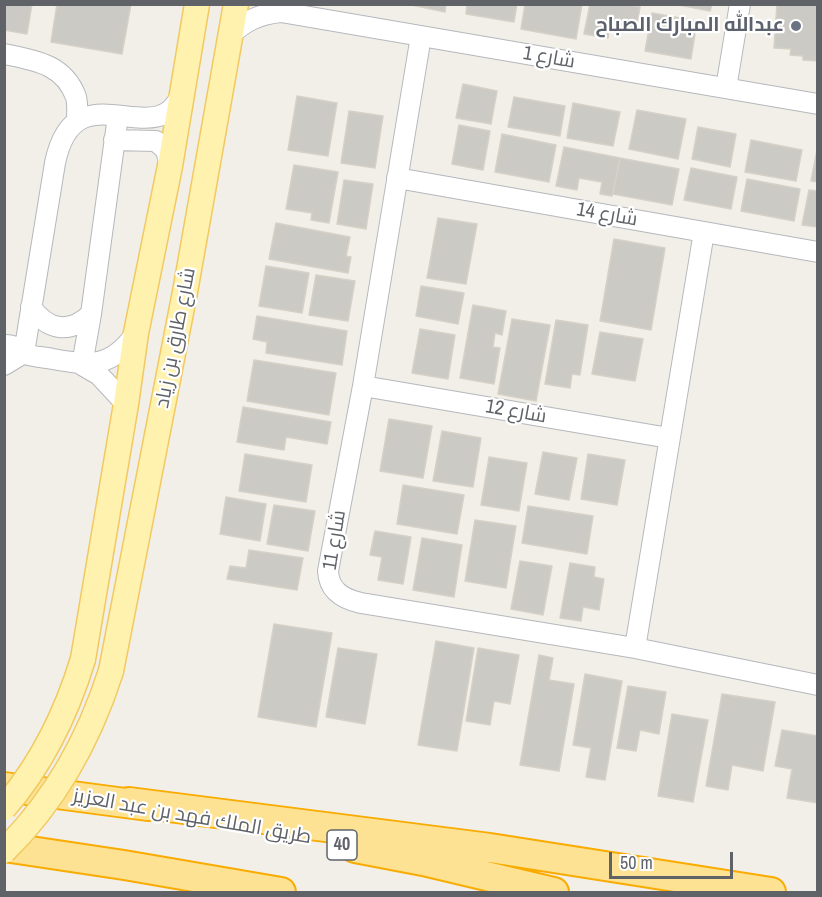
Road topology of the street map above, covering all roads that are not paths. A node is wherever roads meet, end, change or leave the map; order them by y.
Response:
1 (197, 4) edge
2 (236, 4) edge
3 (740, 4) edge
4 (276, 8) edge
5 (229, 36) junction
6 (421, 36) junction
7 (4, 54) edge
8 (726, 88) junction
9 (182, 95) junction
10 (818, 104) edge
11 (118, 116) junction
12 (77, 121) junction
13 (114, 140) junction
14 (170, 166) junction
15 (397, 178) junction
16 (704, 232) junction
17 (818, 252) edge
18 (145, 291) junction
19 (185, 292) junction
20 (31, 307) junction
21 (91, 314) junction
22 (136, 333) junction
23 (4, 345) edge
24 (24, 353) junction
25 (4, 365) edge
26 (82, 365) junction
27 (363, 386) junction
28 (126, 404) junction
29 (669, 438) junction
30 (634, 648) junction
31 (818, 685) edge
32 (4, 787) edge
33 (129, 802) junction
34 (4, 808) edge
35 (4, 849) edge
36 (124, 865) junction
37 (206, 892) edge
38 (280, 892) edge
39 (555, 892) edge
40 (771, 892) edge

1 - 9 main road, شارع طارق بن زياد
2 - 5 main road, شارع طارق بن زياد
3 - 8 street
4 - 5 street, شارع 1
4 - 6 street, شارع 1
5 - 19 main road, شارع طارق بن زياد
6 - 8 street, شارع 1
6 - 15 street, شارع 11
7 - 12 street
8 - 10 street, شارع 1
9 - 11 street
9 - 14 main road, شارع طارق بن زياد
11 - 12 street
11 - 13 street
12 - 20 street
13 - 14 street
13 - 21 street
14 - 18 main road, شارع طارق بن زياد
15 - 16 street, شارع 14
15 - 27 street, شارع 11
16 - 17 street, شارع 14
16 - 29 street
18 - 19 main road
18 - 22 main road, شارع طارق بن زياد
19 - 35 main road, شارع طارق بن زياد, bridge
20 - 21 street
20 - 24 street
21 - 26 street
22 - 26 street
22 - 28 main road, شارع طارق بن زياد
23 - 24 street
24 - 25 street
24 - 26 street
26 - 28 street
27 - 29 street, شارع 12
27 - 30 street, شارع 11
28 - 34 main road, شارع طارق بن زياد, bridge
29 - 30 street
30 - 31 street, شارع 11
32 - 33 highway, طريق الملك فهد بن عبد العزيز / 40
33 - 39 highway, طريق الملك فهد بن عبد العزيز / 40
33 - 40 highway
35 - 36 highway
36 - 37 highway
36 - 38 highway

